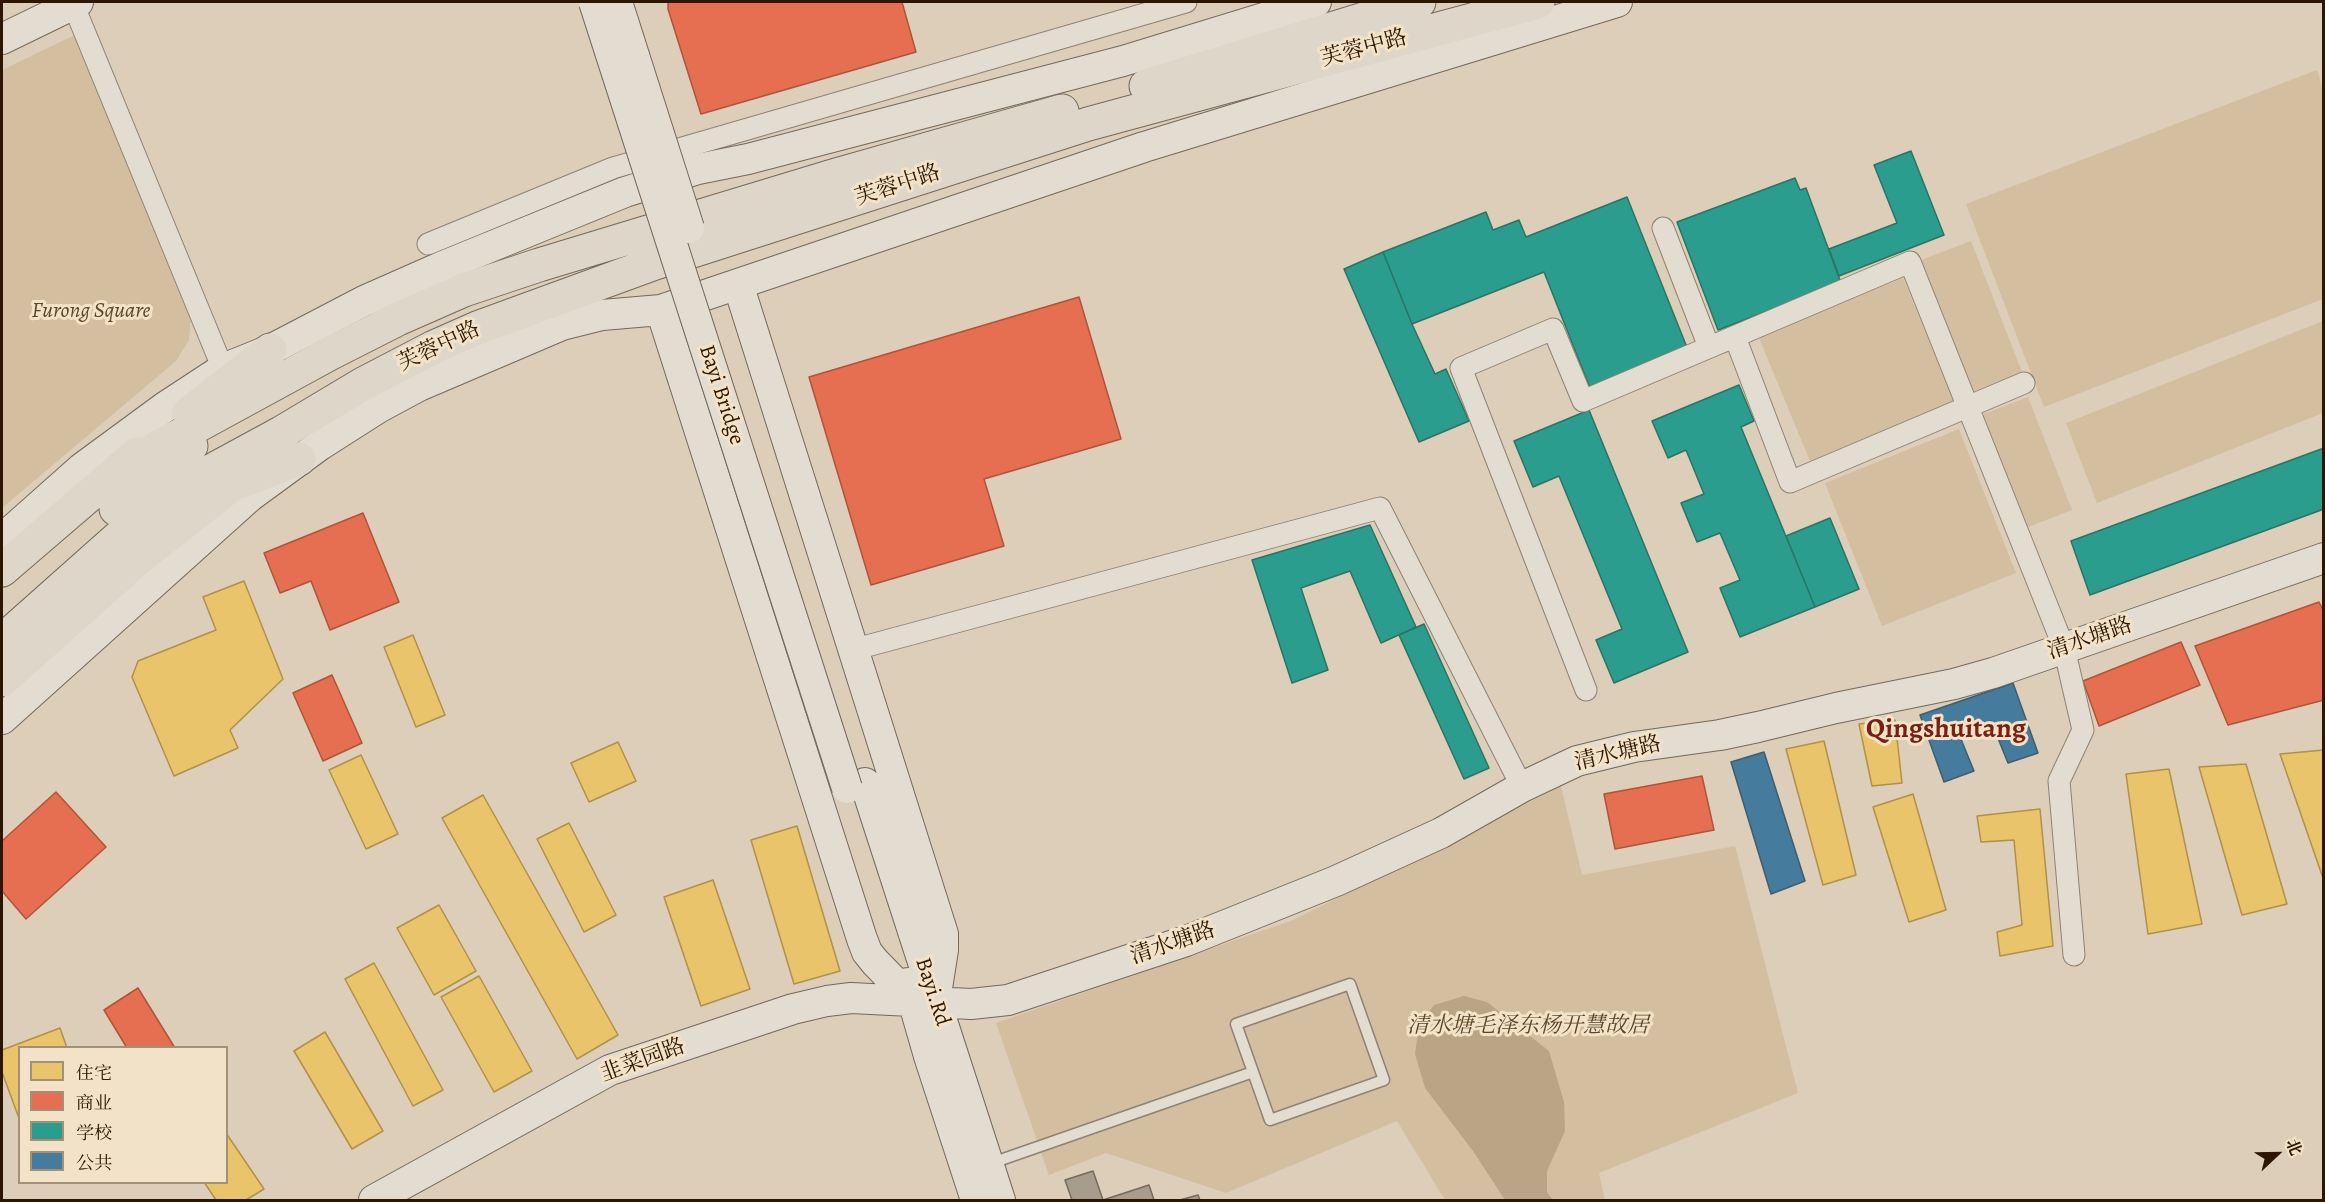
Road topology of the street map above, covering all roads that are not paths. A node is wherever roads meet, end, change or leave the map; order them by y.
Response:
1 (594, 2) edge
2 (617, 2) edge
3 (1186, 2) edge
4 (1316, 2) edge
5 (1419, 2) edge
6 (1538, 2) edge
7 (1617, 2) edge
8 (76, 3) edge
9 (2, 39) edge
10 (1663, 228) dead end
11 (428, 244) dead end
12 (738, 284) junction
13 (661, 310) junction
14 (1735, 338) junction
15 (1709, 348) junction
16 (270, 350) junction
17 (223, 369) junction
18 (2024, 383) dead end
19 (251, 398) junction
20 (1968, 407) junction
21 (290, 446) junction
22 (120, 468) junction
23 (2, 539) edge
24 (2324, 558) edge
25 (2, 570) edge
26 (2, 611) edge
27 (2, 640) edge
28 (2064, 648) junction
29 (852, 650) junction
30 (2, 680) edge
31 (1586, 690) dead end
32 (2, 718) edge
33 (856, 785) junction
34 (1522, 787) junction
35 (2074, 955) dead end
36 (924, 1001) junction
37 (1253, 1071) junction
38 (988, 1164) junction
39 (374, 1200) edge
40 (976, 1200) edge
41 (1000, 1200) edge

1 - 33 street, Bayi Bridge, bridge
2 - 33 street, Bayi Bridge, bridge
3 - 11 street
4 - 16 street
5 - 19 main road, 芙蓉中路
6 - 21 main road, 芙蓉中路
7 - 12 street
8 - 9 street
8 - 17 street
10 - 15 street
12 - 13 street
12 - 29 street
13 - 21 street
13 - 36 street
14 - 15 street
14 - 20 street
14 - 20 street
15 - 31 street
16 - 17 street
16 - 22 main road
17 - 23 street
18 - 20 street
19 - 22 main road
19 - 26 main road
20 - 28 street
21 - 27 main road
21 - 30 main road
21 - 32 street
22 - 25 main road
24 - 28 street, 清水塘路
28 - 34 street, 清水塘路
28 - 35 street
29 - 34 street
29 - 36 street
33 - 36 street, Bayi.Rd
34 - 36 street, 清水塘路
36 - 38 street, Bayi.Rd
36 - 39 street, 韭菜园路
36 - 40 street, Bayi.Rd
37 - 37 lane
37 - 38 lane
38 - 41 street, Bayi.Rd

